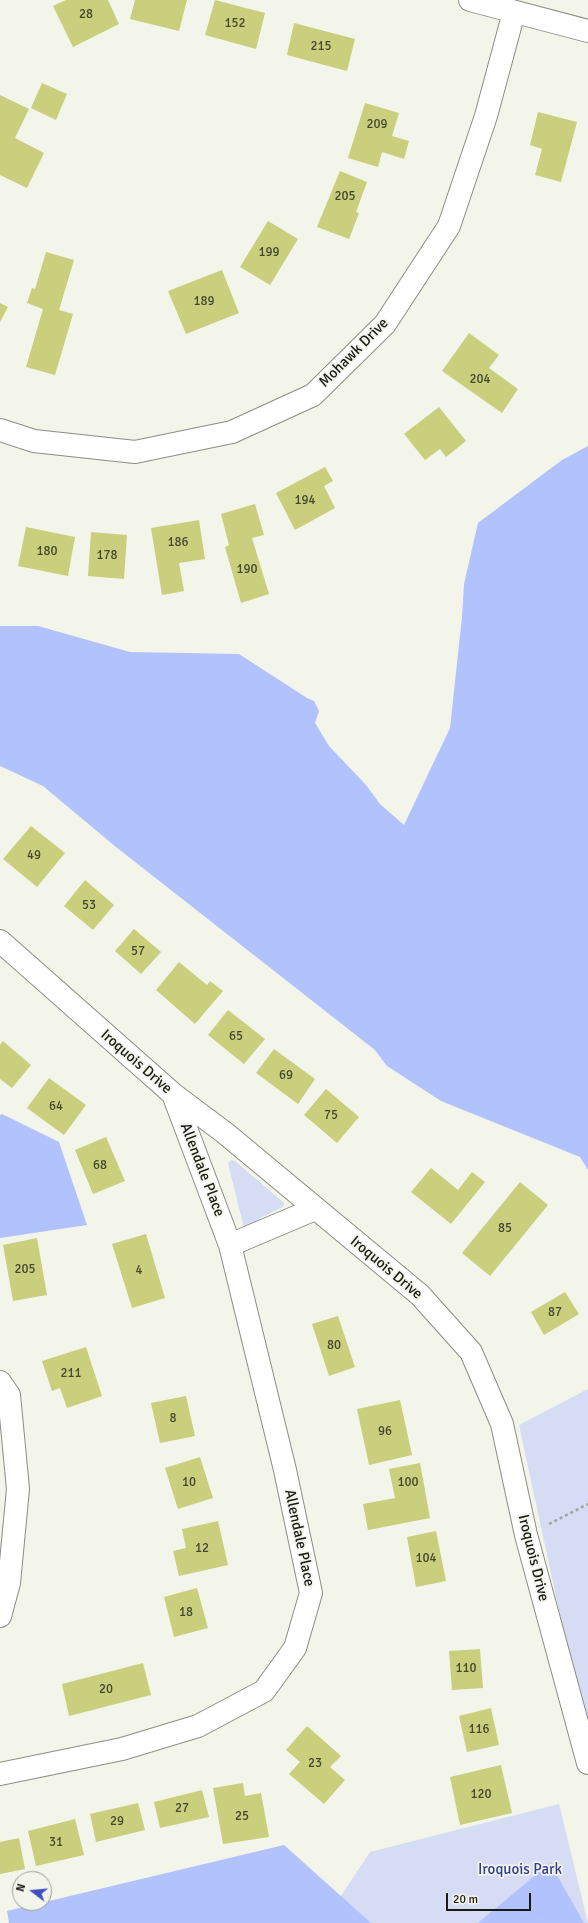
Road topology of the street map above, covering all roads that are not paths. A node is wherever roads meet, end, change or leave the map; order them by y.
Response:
1 (470, 0) edge
2 (514, 12) junction
3 (588, 31) edge
4 (0, 430) edge
5 (0, 942) edge
6 (173, 1094) junction
7 (315, 1209) junction
8 (230, 1245) junction
9 (0, 1382) edge
10 (0, 1616) edge
11 (582, 1725) edge
12 (588, 1763) edge
13 (0, 1774) edge

1 - 2 street
2 - 3 street
2 - 4 street, Mohawk Drive
5 - 6 street, Iroquois Drive
6 - 7 street, Iroquois Drive
6 - 8 street, Allendale Place
7 - 8 street
7 - 11 street, Iroquois Drive
8 - 13 street, Allendale Place
9 - 10 street
11 - 12 street, Iroquois Drive

